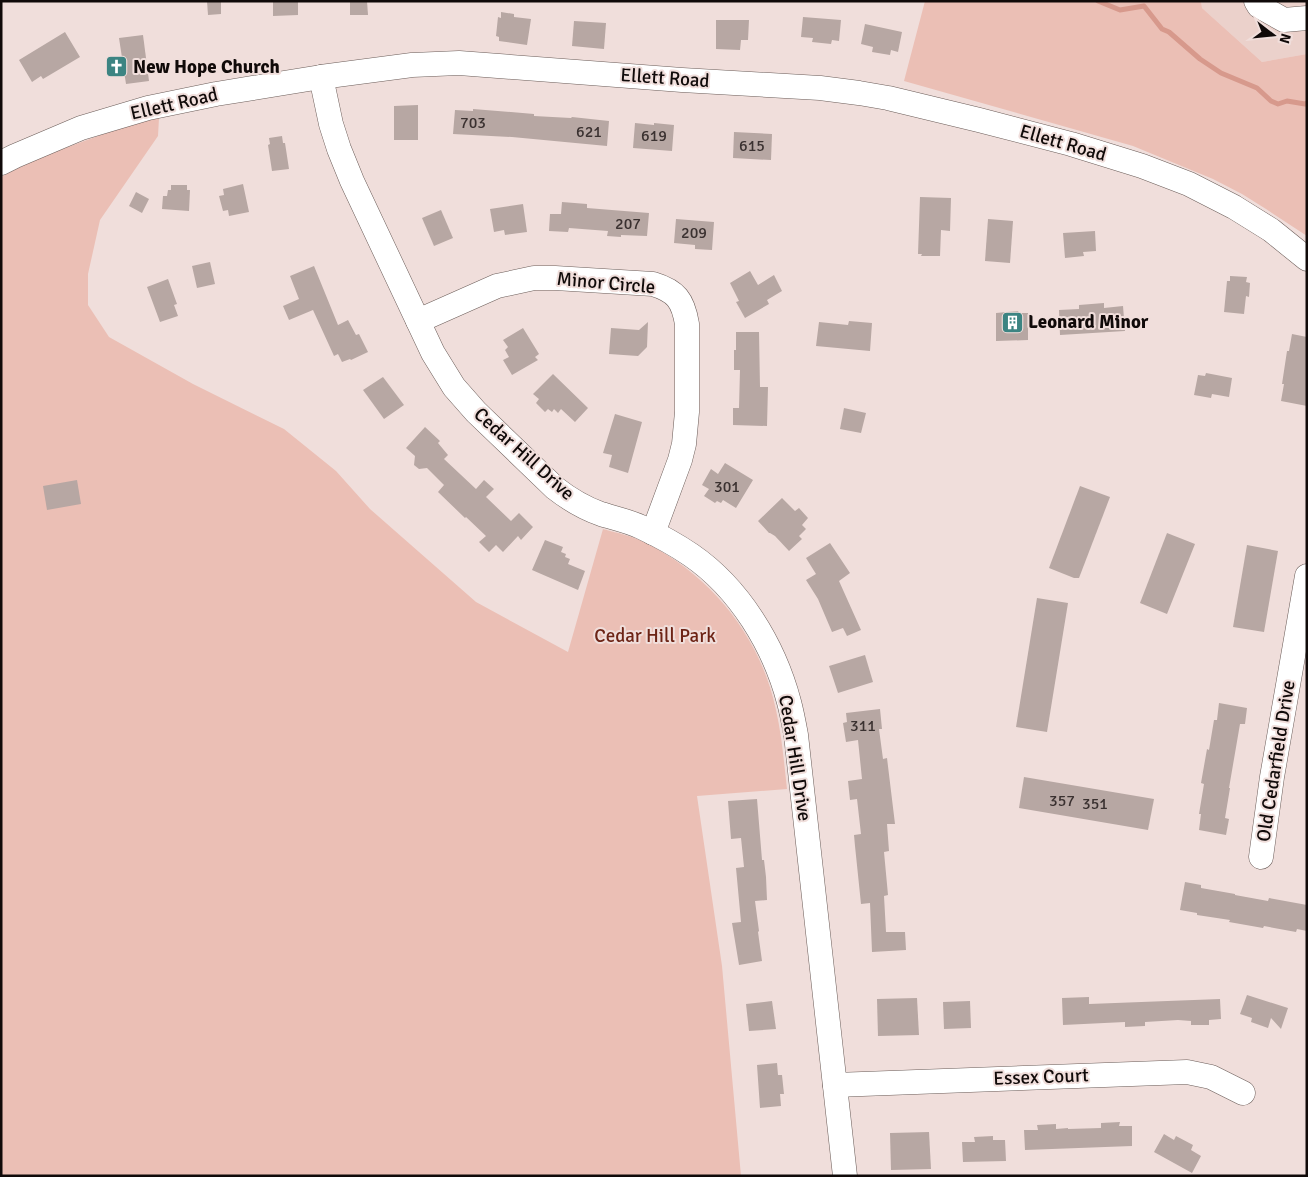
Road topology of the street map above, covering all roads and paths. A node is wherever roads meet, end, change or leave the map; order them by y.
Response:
1 (1256, 1) edge
2 (1307, 18) edge
3 (321, 77) junction
4 (1, 163) edge
5 (1307, 259) edge
6 (418, 321) junction
7 (653, 533) junction
8 (1307, 576) edge
9 (1260, 857) dead end
10 (835, 1085) junction
11 (1243, 1093) dead end
12 (845, 1176) edge

1 - 2 street
3 - 4 street, Ellett Road
3 - 5 street, Ellett Road
3 - 6 street, Cedar Hill Drive
6 - 7 street, Cedar Hill Drive
6 - 7 street, Minor Circle
7 - 10 street, Cedar Hill Drive
8 - 9 street, Old Cedarfield Drive
10 - 11 street, Essex Court
10 - 12 street, Cedar Hill Drive

